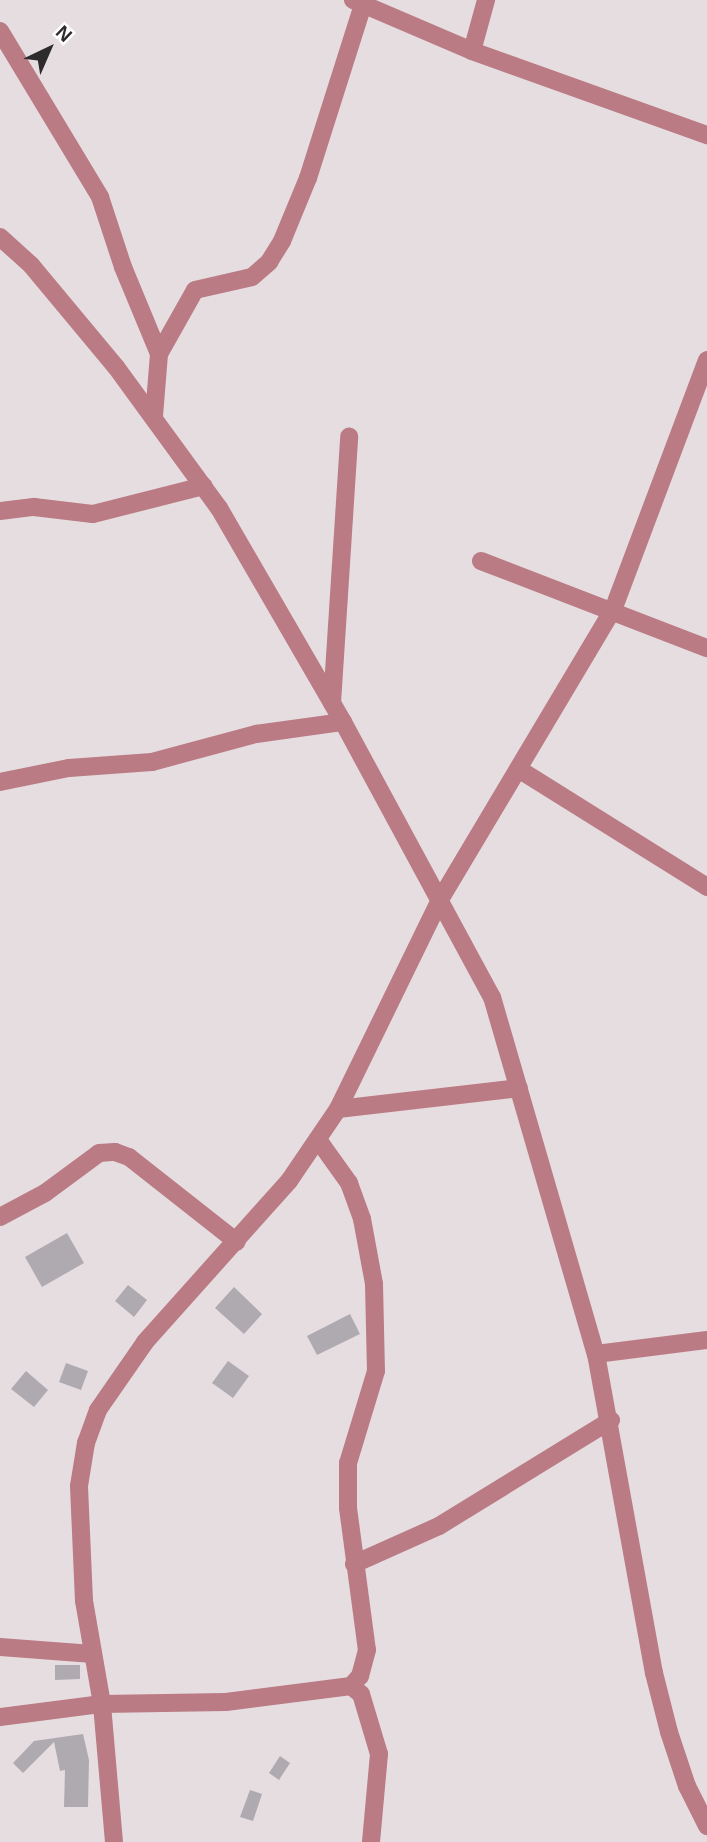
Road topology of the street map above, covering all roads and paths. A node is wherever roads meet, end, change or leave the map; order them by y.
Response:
1 (486, 0) edge
2 (358, 3) edge
3 (0, 31) edge
4 (472, 51) junction
5 (707, 135) edge
6 (0, 237) edge
7 (159, 354) junction
8 (707, 360) edge
9 (154, 416) junction
10 (349, 437) dead end
11 (204, 486) junction
12 (0, 511) edge
13 (481, 561) dead end
14 (613, 610) junction
15 (707, 648) edge
16 (332, 703) junction
17 (343, 722) junction
18 (520, 770) junction
19 (0, 782) edge
20 (707, 887) edge
21 (441, 898) junction
22 (519, 1088) junction
23 (338, 1109) junction
24 (319, 1141) junction
25 (0, 1217) edge
26 (237, 1242) junction
27 (707, 1340) edge
28 (596, 1354) junction
29 (611, 1420) junction
30 (354, 1564) junction
31 (0, 1647) edge
32 (93, 1654) junction
33 (351, 1685) junction
34 (102, 1704) junction
35 (0, 1717) edge
36 (707, 1826) edge
37 (114, 1842) edge
38 (371, 1842) edge

1 - 4 street
2 - 4 street
2 - 7 street
3 - 7 street
4 - 5 street
6 - 9 street
7 - 9 street
8 - 14 street
9 - 11 street
10 - 16 street
11 - 12 street
11 - 16 street
13 - 14 street
14 - 15 street
14 - 18 street
16 - 17 street
17 - 19 street
17 - 21 street
18 - 20 street
18 - 21 street
21 - 22 street
21 - 23 street
22 - 23 street
22 - 28 street
23 - 24 street
24 - 26 street
24 - 30 street
25 - 26 street
26 - 32 street
27 - 28 street
28 - 29 street
29 - 30 street
29 - 36 street
30 - 33 street
31 - 32 street
32 - 34 street
33 - 34 street
33 - 38 street
34 - 35 street
34 - 37 street

